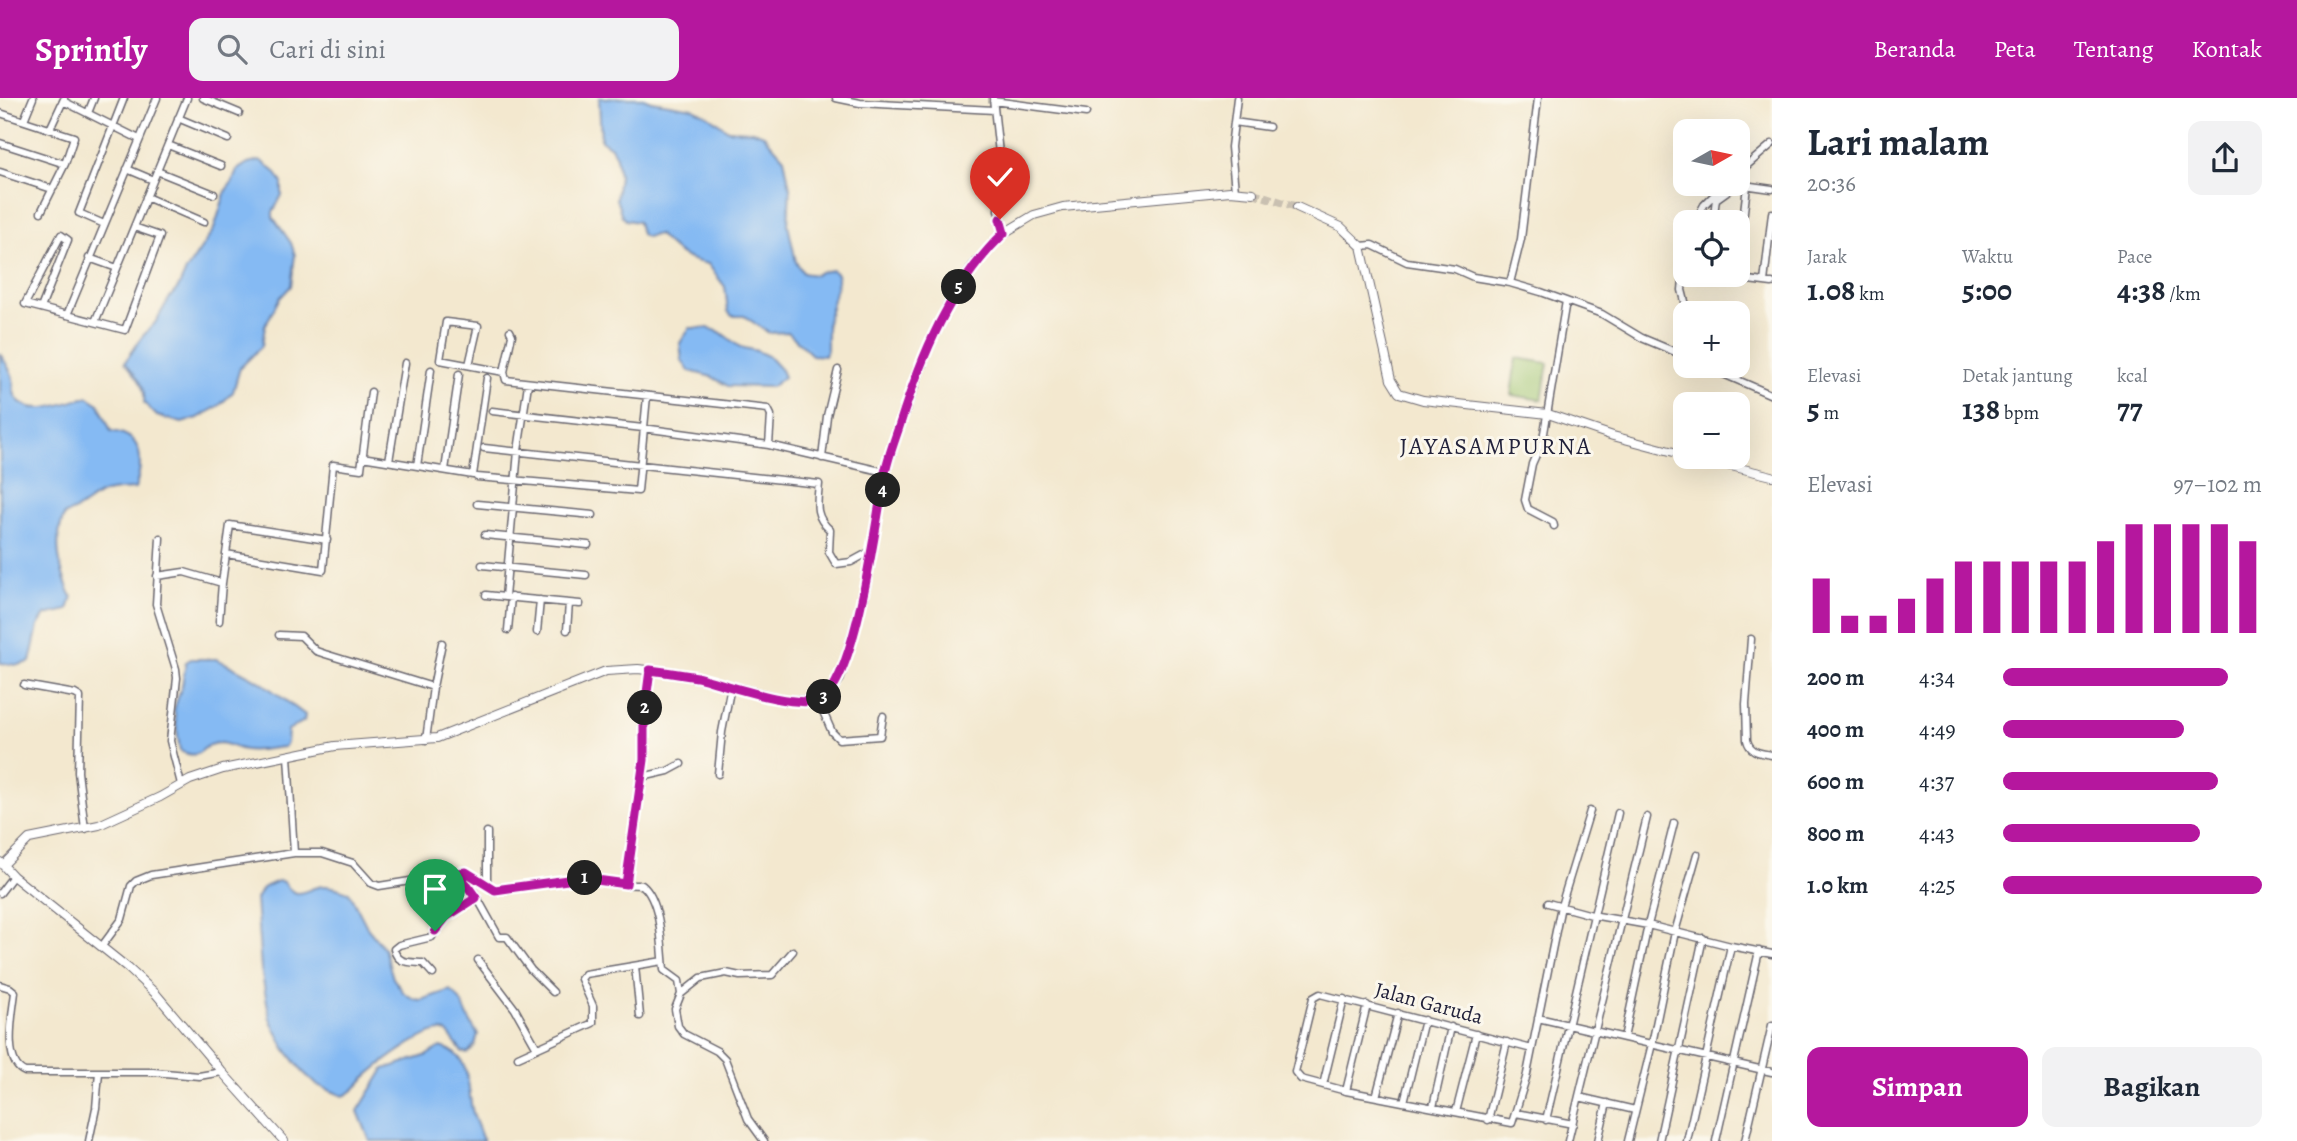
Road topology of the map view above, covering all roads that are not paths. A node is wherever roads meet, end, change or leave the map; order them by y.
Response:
1 (33, 98) edge
2 (94, 98) edge
3 (124, 98) edge
4 (156, 98) edge
5 (187, 98) edge
6 (203, 98) edge
7 (836, 98) edge
8 (1237, 98) edge
9 (1538, 98) edge
10 (64, 99) edge
11 (993, 100) edge
12 (994, 110) junction
13 (0, 113) edge
14 (88, 113) junction
15 (239, 113) dead end
16 (1086, 113) dead end
17 (178, 118) junction
18 (24, 120) junction
19 (1234, 122) junction
20 (113, 126) junction
21 (1269, 127) dead end
22 (50, 129) junction
23 (139, 139) junction
24 (228, 139) dead end
25 (0, 143) edge
26 (1772, 144) edge
27 (167, 145) junction
28 (1750, 163) edge
29 (65, 164) junction
30 (222, 166) dead end
31 (127, 169) junction
32 (157, 171) junction
33 (0, 172) edge
34 (153, 180) junction
35 (1750, 186) edge
36 (52, 189) junction
37 (1772, 189) edge
38 (1235, 191) junction
39 (1253, 193) tunnel mouth
40 (214, 194) dead end
41 (1713, 196) edge
42 (146, 197) junction
43 (1297, 207) tunnel mouth
44 (1701, 210) edge
45 (41, 212) dead end
46 (1772, 213) edge
47 (204, 222) dead end
48 (104, 224) junction
49 (134, 227) junction
50 (1004, 233) junction
51 (1361, 246) junction
52 (89, 258) junction
53 (117, 268) junction
54 (1750, 280) edge
55 (1764, 282) junction
56 (1510, 283) junction
57 (1772, 283) edge
58 (1566, 301) junction
59 (41, 309) junction
60 (66, 315) junction
61 (95, 322) junction
62 (510, 331) dead end
63 (1673, 351) edge
64 (405, 363) dead end
65 (469, 365) junction
66 (430, 370) dead end
67 (838, 370) dead end
68 (504, 373) junction
69 (458, 374) dead end
70 (487, 378) dead end
71 (1733, 378) edge
72 (528, 384) junction
73 (371, 392) dead end
74 (1772, 395) edge
75 (647, 396) junction
76 (492, 411) dead end
77 (1548, 414) junction
78 (523, 415) junction
79 (643, 428) junction
80 (769, 445) junction
81 (484, 448) dead end
82 (518, 451) junction
83 (1673, 452) edge
84 (362, 457) junction
85 (822, 458) junction
86 (389, 461) junction
87 (640, 465) junction
88 (417, 466) junction
89 (1743, 469) edge
90 (445, 470) junction
91 (886, 472) junction
92 (1772, 476) edge
93 (477, 477) dead end
94 (516, 480) junction
95 (477, 504) dead end
96 (514, 508) junction
97 (593, 515) dead end
98 (1554, 526) dead end
99 (485, 535) dead end
100 (511, 537) junction
101 (160, 538) dead end
102 (327, 540) junction
103 (588, 545) dead end
104 (873, 550) junction
105 (226, 554) junction
106 (482, 565) dead end
107 (508, 567) junction
108 (586, 575) dead end
109 (157, 576) junction
110 (222, 583) junction
111 (486, 595) dead end
112 (508, 597) junction
113 (540, 600) junction
114 (569, 603) junction
115 (580, 604) dead end
116 (219, 621) dead end
117 (508, 630) dead end
118 (567, 630) dead end
119 (537, 632) dead end
120 (279, 635) dead end
121 (1751, 639) dead end
122 (442, 643) dead end
123 (650, 670) junction
124 (24, 685) dead end
125 (731, 686) junction
126 (433, 687) junction
127 (818, 700) junction
128 (883, 716) dead end
129 (426, 740) junction
130 (1772, 755) edge
131 (288, 756) junction
132 (681, 764) dead end
133 (718, 774) dead end
134 (642, 777) junction
135 (181, 785) junction
136 (1590, 811) dead end
137 (1618, 813) dead end
138 (1647, 817) dead end
139 (1674, 823) dead end
140 (85, 829) junction
141 (487, 832) dead end
142 (294, 853) junction
143 (1697, 854) dead end
144 (1, 864) edge
145 (458, 873) junction
146 (13, 876) junction
147 (626, 884) junction
148 (487, 885) junction
149 (0, 894) edge
150 (476, 898) junction
151 (1548, 903) dead end
152 (1562, 906) junction
153 (1592, 915) junction
154 (1621, 920) junction
155 (1648, 925) junction
156 (1675, 932) junction
157 (1703, 939) junction
158 (102, 946) junction
159 (1731, 946) junction
160 (793, 951) dead end
161 (1759, 951) junction
162 (1772, 954) edge
163 (478, 960) dead end
164 (663, 961) junction
165 (635, 966) junction
166 (433, 974) dead end
167 (0, 985) edge
168 (552, 992) dead end
169 (681, 994) junction
170 (1344, 999) junction
171 (1367, 1005) junction
172 (1398, 1013) junction
173 (640, 1016) dead end
174 (1538, 1018) junction
175 (1424, 1020) junction
176 (1568, 1025) junction
177 (1772, 1025) edge
178 (1451, 1027) junction
179 (1596, 1031) junction
180 (1476, 1034) junction
181 (1624, 1038) junction
182 (1507, 1042) junction
183 (1652, 1044) junction
184 (537, 1048) junction
185 (1532, 1049) junction
186 (1680, 1051) junction
187 (518, 1057) dead end
188 (1707, 1057) junction
189 (1735, 1063) junction
190 (1762, 1069) junction
191 (99, 1072) junction
192 (222, 1072) junction
193 (1772, 1072) edge
194 (1323, 1085) junction
195 (1346, 1091) junction
196 (1376, 1097) junction
197 (1579, 1097) junction
198 (1404, 1102) junction
199 (1607, 1103) junction
200 (1433, 1107) junction
201 (1635, 1110) junction
202 (1456, 1112) junction
203 (1516, 1113) junction
204 (1488, 1120) junction
205 (1546, 1120) junction
206 (1573, 1124) junction
207 (281, 1140) edge
208 (89, 1141) edge
209 (764, 1141) edge
210 (1568, 1141) edge
211 (1598, 1141) edge
212 (1628, 1141) edge
213 (1659, 1141) edge
214 (1687, 1141) edge
215 (1716, 1141) edge
216 (1745, 1141) edge

1 - 18 street
2 - 14 street
3 - 20 street
4 - 23 street
5 - 17 street
6 - 15 street
7 - 12 street
8 - 19 street
9 - 56 street
10 - 14 street
10 - 22 street
11 - 12 street
11 - 16 street
12 - 50 street
13 - 18 street
14 - 20 street
17 - 24 street
17 - 27 street
18 - 22 street
19 - 21 street
19 - 38 street
20 - 23 street
20 - 48 street
22 - 29 street
23 - 31 street
25 - 29 street
26 - 28 street
27 - 30 street
27 - 32 street
29 - 36 street
31 - 34 street
31 - 48 street
32 - 34 street
32 - 40 street
33 - 36 street
34 - 42 street
35 - 37 street
36 - 45 street
38 - 39 street
38 - 50 street
41 - 44 street
42 - 47 street
42 - 49 street
43 - 51 street
46 - 55 street
48 - 52 street
49 - 53 street
49 - 61 street
50 - 91 street
51 - 56 street
51 - 77 street
52 - 53 street
52 - 60 street
53 - 61 street
54 - 55 street
55 - 57 street
56 - 58 street
58 - 63 street
58 - 77 street
59 - 59 street
59 - 60 street
60 - 61 street
62 - 68 street
64 - 86 street
65 - 65 street
65 - 68 street
66 - 88 street
67 - 85 street
68 - 72 street
69 - 90 street
70 - 90 street
71 - 74 street
72 - 75 street
72 - 78 street
73 - 84 street
75 - 79 street
75 - 80 street
76 - 78 street
77 - 83 street
77 - 98 street
78 - 79 street
78 - 82 street
79 - 80 street
79 - 87 street
80 - 85 street
81 - 82 street
82 - 87 street
82 - 94 street
84 - 86 street
84 - 102 street
85 - 91 street
86 - 88 street
87 - 94 street
87 - 104 street
88 - 90 street
89 - 92 street
91 - 104 street
93 - 94 street
94 - 96 street
95 - 96 street
96 - 97 street
96 - 100 street
99 - 100 street
100 - 103 street
100 - 107 street
101 - 109 street
102 - 105 street
102 - 105 street
104 - 127 street
105 - 110 street
106 - 107 street
107 - 108 street
107 - 112 street
109 - 110 street
109 - 135 street
110 - 116 street
111 - 112 street
112 - 113 street
112 - 117 street
113 - 114 street
113 - 119 street
114 - 115 street
114 - 118 street
120 - 126 street
121 - 130 street
122 - 126 street
123 - 125 street
123 - 129 street
123 - 134 street
124 - 140 street
125 - 127 street
125 - 133 street
126 - 129 street
127 - 128 street
129 - 131 street
131 - 135 street
131 - 142 street
132 - 134 street
134 - 147 street
135 - 140 street
136 - 152 street
137 - 153 street
138 - 154 street
139 - 155 street
140 - 144 street
141 - 148 street
142 - 145 street
142 - 158 street
143 - 156 street
144 - 146 street
145 - 148 street
145 - 150 street
146 - 149 street
146 - 158 street
147 - 148 street
147 - 164 street
150 - 166 street
150 - 168 street
151 - 152 street
152 - 153 street
152 - 174 street
153 - 154 street
153 - 176 street
154 - 155 street
154 - 179 street
155 - 156 street
155 - 181 street
156 - 157 street
156 - 183 street
157 - 159 street
157 - 186 street
158 - 192 street
159 - 161 street
159 - 188 street
160 - 169 street
161 - 162 street
161 - 189 street
163 - 184 street
164 - 165 street
164 - 169 street
165 - 173 street
165 - 184 street
167 - 191 street
169 - 209 street
170 - 171 street, Jalan Garuda
170 - 194 street
170 - 194 street, Jalan Garuda
171 - 172 street, Jalan Garuda
171 - 195 street
172 - 175 street, Jalan Garuda
172 - 196 street
174 - 176 street
174 - 185 street
175 - 178 street, Jalan Garuda
175 - 198 street
176 - 179 street
176 - 205 street
177 - 190 street
178 - 180 street, Jalan Garuda
178 - 200 street
179 - 181 street
179 - 197 street
180 - 182 street, Jalan Garuda
180 - 202 street
181 - 183 street
182 - 185 street, Jalan Garuda
182 - 204 street
183 - 186 street
183 - 201 street
184 - 187 street
185 - 203 street
186 - 188 street
186 - 213 street
188 - 189 street
188 - 214 street
189 - 190 street
189 - 215 street
190 - 193 street
190 - 216 street
191 - 192 street
191 - 208 street
192 - 207 street
194 - 195 street
195 - 196 street
196 - 198 street
197 - 199 street
197 - 206 street
198 - 200 street
199 - 201 street
199 - 211 street
200 - 202 street
201 - 212 street
202 - 204 street
203 - 204 street
203 - 205 street
205 - 206 street
206 - 210 street

